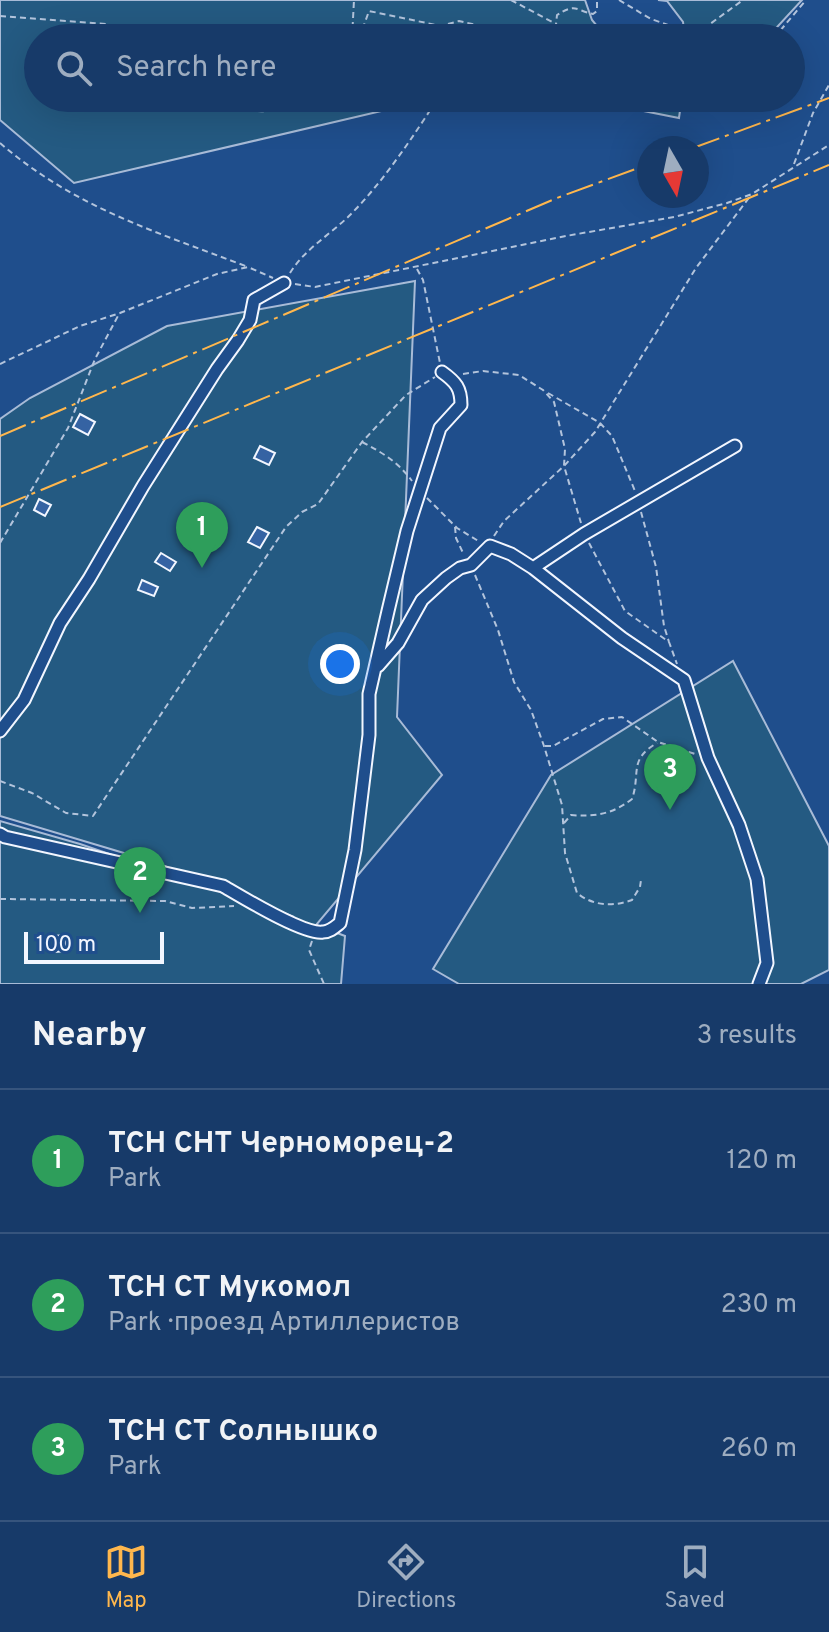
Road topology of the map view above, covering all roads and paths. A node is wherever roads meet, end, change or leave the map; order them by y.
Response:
1 (354, 0) edge
2 (511, 0) edge
3 (597, 0) edge
4 (619, 0) edge
5 (743, 0) edge
6 (806, 0) edge
7 (0, 16) edge
8 (106, 24) edge
9 (353, 24) edge
10 (364, 24) edge
11 (431, 24) edge
12 (448, 24) edge
13 (472, 24) edge
14 (556, 24) joint
15 (668, 24) edge
16 (712, 24) edge
17 (786, 24) edge
18 (829, 85) edge
19 (429, 112) edge
20 (0, 143) edge
21 (829, 145) edge
22 (793, 166) junction
23 (752, 194) junction
24 (248, 267) junction
25 (415, 267) junction
26 (284, 283) junction
27 (120, 313) junction
28 (0, 364) edge
29 (442, 372) junction
30 (362, 442) junction
31 (735, 446) dead end
32 (564, 466) junction
33 (420, 491) junction
34 (455, 526) junction
35 (584, 534) junction
36 (0, 543) edge
37 (490, 546) junction
38 (471, 565) junction
39 (533, 568) junction
40 (375, 669) junction
41 (684, 680) junction
42 (0, 731) edge
43 (658, 742) junction
44 (544, 746) junction
45 (708, 758) junction
46 (0, 781) edge
47 (563, 823) junction
48 (0, 834) edge
49 (641, 880) dead end
50 (0, 899) edge
51 (255, 904) junction
52 (314, 932) junction
53 (324, 984) edge
54 (759, 984) edge

1 - 9 path
2 - 14 path
3 - 14 path
4 - 15 path
5 - 16 path
6 - 17 path
7 - 8 path
10 - 11 path
12 - 13 path
18 - 22 path
19 - 26 path
20 - 24 path
21 - 22 path
22 - 23 path
23 - 25 path
23 - 32 path
24 - 26 path
24 - 27 path
25 - 26 path
25 - 29 path
26 - 42 street
27 - 28 path
27 - 36 path
29 - 30 path
29 - 32 path
29 - 33 street
30 - 33 path
30 - 46 path
31 - 35 street
32 - 35 path
32 - 37 path
33 - 34 path
33 - 40 street
34 - 37 path
34 - 38 path
35 - 39 street
35 - 41 path
37 - 38 street
37 - 39 street
38 - 40 street
38 - 44 path
39 - 41 street
40 - 52 street
41 - 45 street
43 - 44 path
43 - 45 path
43 - 47 path
44 - 47 path
45 - 54 street
47 - 49 path
48 - 51 street
50 - 51 path
51 - 52 street
52 - 53 path

